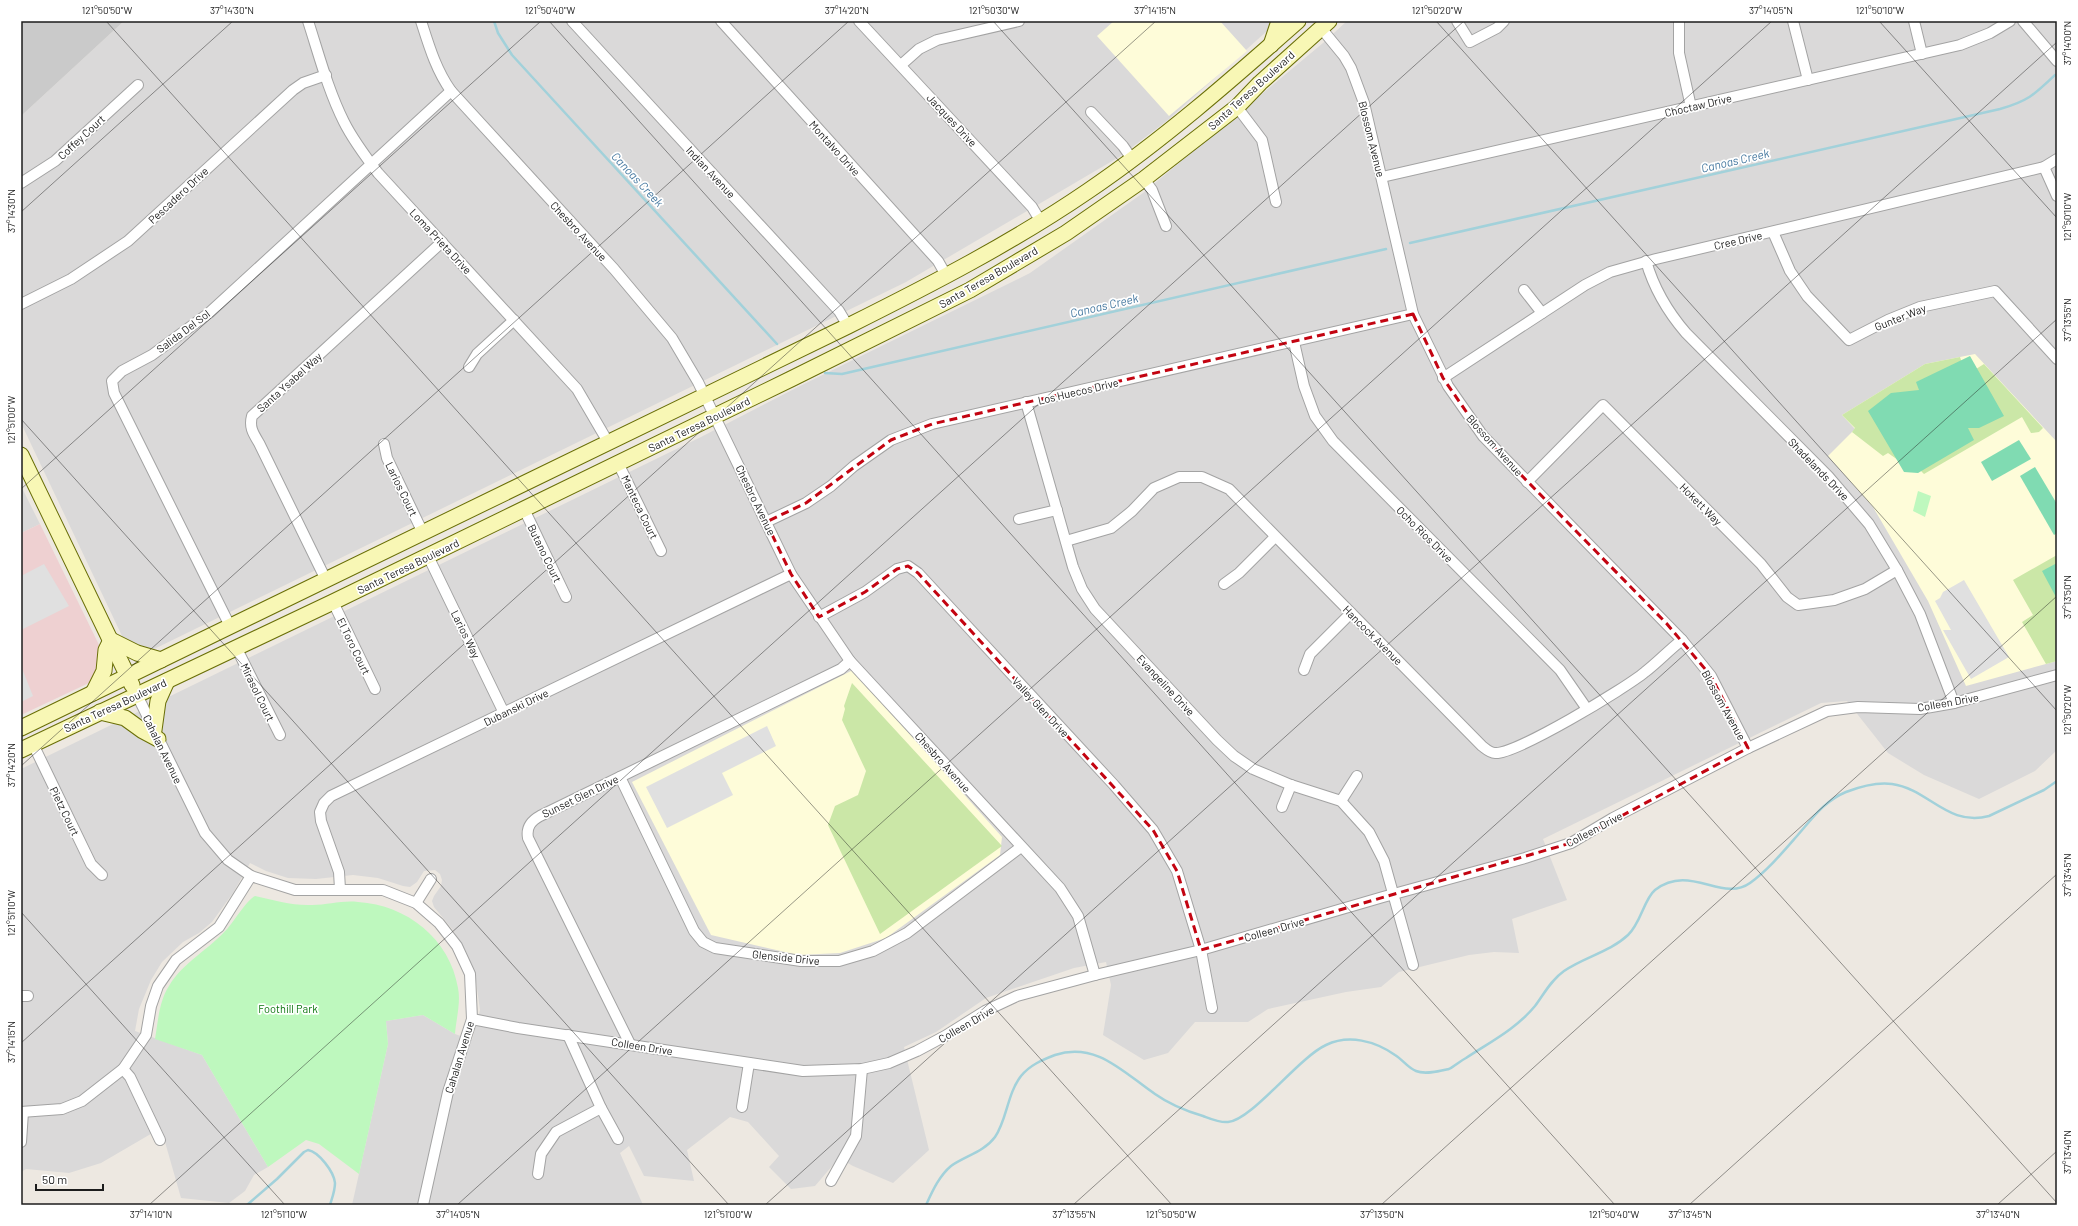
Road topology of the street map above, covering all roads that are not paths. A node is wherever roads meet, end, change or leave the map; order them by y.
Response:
1 (308, 21) edge
2 (421, 21) edge
3 (572, 21) edge
4 (721, 21) edge
5 (859, 21) edge
6 (1019, 21) edge
7 (1279, 21) edge
8 (1298, 21) edge
9 (1457, 21) edge
10 (1504, 21) edge
11 (1679, 21) edge
12 (1793, 21) edge
13 (1914, 21) edge
14 (2010, 21) edge
15 (2023, 21) edge
16 (1322, 23) edge
17 (984, 25) edge
18 (1271, 46) junction
19 (1922, 54) junction
20 (2057, 61) edge
21 (901, 65) junction
22 (326, 75) junction
23 (1808, 80) junction
24 (138, 85) dead end
25 (450, 91) junction
26 (1237, 107) junction
27 (1691, 107) junction
28 (1091, 112) dead end
29 (1132, 159) junction
30 (2057, 159) edge
31 (371, 164) junction
32 (2044, 167) junction
33 (1382, 177) junction
34 (1144, 179) junction
35 (21, 184) edge
36 (2057, 196) edge
37 (1276, 202) dead end
38 (1041, 222) junction
39 (1166, 226) dead end
40 (1773, 232) junction
41 (442, 242) junction
42 (1646, 262) junction
43 (946, 276) junction
44 (1524, 290) dead end
45 (21, 304) edge
46 (1542, 313) junction
47 (1413, 314) junction
48 (514, 320) junction
49 (848, 326) junction
50 (1294, 342) junction
51 (2057, 359) edge
52 (469, 367) dead end
53 (1443, 378) junction
54 (704, 395) junction
55 (1026, 402) junction
56 (715, 416) junction
57 (608, 442) junction
58 (384, 444) dead end
59 (21, 454) edge
60 (618, 463) junction
61 (25, 472) edge
62 (1527, 482) junction
63 (524, 510) junction
64 (1057, 510) junction
65 (1019, 519) dead end
66 (766, 522) junction
67 (423, 533) junction
68 (1275, 537) junction
69 (1066, 541) junction
70 (661, 551) dead end
71 (428, 556) junction
72 (1897, 570) junction
73 (791, 574) junction
74 (326, 580) junction
75 (1224, 584) dead end
76 (566, 597) dead end
77 (333, 602) junction
78 (1351, 613) junction
79 (819, 617) junction
80 (230, 626) junction
81 (111, 640) junction
82 (1682, 640) junction
83 (237, 649) junction
84 (161, 660) junction
85 (850, 661) junction
86 (1304, 670) dead end
87 (2057, 675) edge
88 (128, 676) junction
89 (167, 681) junction
90 (375, 689) dead end
91 (93, 693) junction
92 (137, 694) junction
93 (1954, 703) junction
94 (1586, 709) junction
95 (100, 712) junction
96 (504, 713) junction
97 (21, 728) edge
98 (156, 735) junction
99 (280, 735) dead end
100 (27, 747) edge
101 (1748, 748) junction
102 (1357, 776) dead end
103 (620, 777) junction
104 (1291, 784) junction
105 (1341, 801) junction
106 (1282, 807) dead end
107 (1021, 848) junction
108 (102, 875) dead end
109 (251, 876) junction
110 (431, 879) dead end
111 (340, 889) junction
112 (1393, 894) junction
113 (416, 903) junction
114 (1201, 950) junction
115 (1413, 965) dead end
116 (1095, 975) junction
117 (1212, 1008) dead end
118 (472, 1019) junction
119 (568, 1035) junction
120 (630, 1044) junction
121 (749, 1063) junction
122 (123, 1069) junction
123 (862, 1069) junction
124 (742, 1107) dead end
125 (601, 1108) junction
126 (22, 1112) edge
127 (618, 1139) dead end
128 (160, 1140) dead end
129 (21, 1142) edge
130 (538, 1174) dead end
131 (831, 1181) dead end
132 (423, 1205) edge

1 - 22 street, Loma Prieta Drive
2 - 25 street, Chesbro Avenue
3 - 49 street, Indian Avenue
4 - 43 street, Montalvo Drive
5 - 21 street, Jacques Drive
6 - 17 street
7 - 18 main road
8 - 18 main road, Santa Teresa Boulevard
9 - 10 street
11 - 27 street
12 - 23 street
13 - 19 street
14 - 19 street, Choctaw Drive
15 - 20 street
16 - 26 main road, Santa Teresa Boulevard
16 - 33 street, Blossom Avenue
17 - 21 street
18 - 29 main road, Santa Teresa Boulevard
19 - 23 street, Choctaw Drive
21 - 38 street, Jacques Drive
22 - 31 street, Loma Prieta Drive
22 - 45 street, Pescadero Drive
23 - 27 street, Choctaw Drive
24 - 35 street, Coffey Court
25 - 31 street, Salida Del Sol
25 - 54 street, Chesbro Avenue
26 - 34 main road, Santa Teresa Boulevard
26 - 37 street
27 - 33 street, Choctaw Drive
28 - 29 street
29 - 38 main road, Santa Teresa Boulevard
30 - 32 street, Cree Drive
31 - 41 street, Loma Prieta Drive
31 - 80 street, Salida Del Sol
32 - 36 street
32 - 40 street, Cree Drive
33 - 47 street, Blossom Avenue
34 - 39 street
34 - 56 main road, Santa Teresa Boulevard
38 - 43 main road, Santa Teresa Boulevard
40 - 42 street, Cree Drive
40 - 51 street, Gunter Way
41 - 48 street, Loma Prieta Drive
41 - 74 street, Santa Ysabel Way
42 - 46 street, Cree Drive
42 - 72 street, Shadelands Drive
43 - 49 main road, Santa Teresa Boulevard
44 - 46 street
46 - 53 street, Cree Drive
47 - 50 street, Los Huecos Drive
47 - 53 street, Blossom Avenue
48 - 52 street
48 - 57 street, Loma Prieta Drive
49 - 54 main road, Santa Teresa Boulevard
50 - 55 street, Los Huecos Drive
50 - 94 street, Ocho Rios Drive
53 - 62 street, Blossom Avenue
54 - 56 street, Chesbro Avenue
54 - 57 main road, Santa Teresa Boulevard
55 - 64 street, Evangeline Drive
55 - 66 street, Los Huecos Drive
56 - 60 main road, Santa Teresa Boulevard
56 - 66 street, Chesbro Avenue
57 - 67 main road, Santa Teresa Boulevard
58 - 67 street, Larios Court
59 - 61 main road, Cahalan Avenue
60 - 63 main road, Santa Teresa Boulevard
60 - 70 street, Manteca Court
61 - 81 main road, Cahalan Avenue
62 - 72 street, Hokett Way
62 - 82 street, Blossom Avenue
63 - 71 main road, Santa Teresa Boulevard
63 - 76 street, Butano Court
64 - 65 street
64 - 69 street, Evangeline Drive
66 - 73 street, Chesbro Avenue
67 - 74 main road, Santa Teresa Boulevard
68 - 69 street, Hancock Avenue
68 - 75 street
68 - 78 street, Hancock Avenue
69 - 104 street, Evangeline Drive
71 - 77 main road, Santa Teresa Boulevard
71 - 96 street, Larios Way
72 - 93 street, Shadelands Drive
73 - 79 street, Chesbro Avenue
73 - 96 street, Dubanski Drive
74 - 80 main road, Santa Teresa Boulevard
77 - 83 main road, Santa Teresa Boulevard
77 - 90 street, El Toro Court
78 - 86 street
78 - 94 street, Hancock Avenue
79 - 85 street, Chesbro Avenue
79 - 114 street, Valley Glen Drive
80 - 84 main road, Santa Teresa Boulevard
81 - 84 main road
81 - 88 main road, Cahalan Avenue
81 - 91 main road
82 - 94 street, Hancock Avenue
82 - 101 street, Blossom Avenue
83 - 89 main road, Santa Teresa Boulevard
83 - 99 street, Mirasol Court
84 - 88 main road, Santa Teresa Boulevard
85 - 103 street, Sunset Glen Drive
85 - 107 street, Chesbro Avenue
87 - 93 street, Colleen Drive
88 - 91 main road, Santa Teresa Boulevard
88 - 92 main road, Cahalan Avenue
89 - 92 main road, Santa Teresa Boulevard
89 - 98 main road
91 - 97 main road, Santa Teresa Boulevard
92 - 95 main road, Santa Teresa Boulevard
92 - 98 street, Cahalan Avenue
93 - 101 street, Colleen Drive
95 - 98 main road
95 - 100 main road, Santa Teresa Boulevard
96 - 111 street, Dubanski Drive
98 - 109 street, Cahalan Avenue
100 - 108 street, Pietz Court
101 - 112 street, Colleen Drive
102 - 105 street
103 - 107 street, Glenside Drive
103 - 120 street, Sunset Glen Drive
104 - 105 street, Evangeline Drive
104 - 106 street
105 - 112 street, Evangeline Drive
107 - 116 street, Chesbro Avenue
109 - 111 street, Cahalan Avenue
109 - 122 street
110 - 113 street
111 - 113 street, Cahalan Avenue
112 - 114 street, Colleen Drive
112 - 115 street, Evangeline Drive
113 - 118 street, Cahalan Avenue
114 - 116 street, Colleen Drive
114 - 117 street
116 - 123 street, Colleen Drive
118 - 119 street, Colleen Drive
118 - 132 street, Cahalan Avenue
119 - 120 street, Colleen Drive
119 - 125 street
120 - 121 street, Colleen Drive
121 - 123 street, Colleen Drive
121 - 124 street
122 - 126 street
122 - 128 street
123 - 131 street
125 - 127 street
125 - 130 street
126 - 129 street

